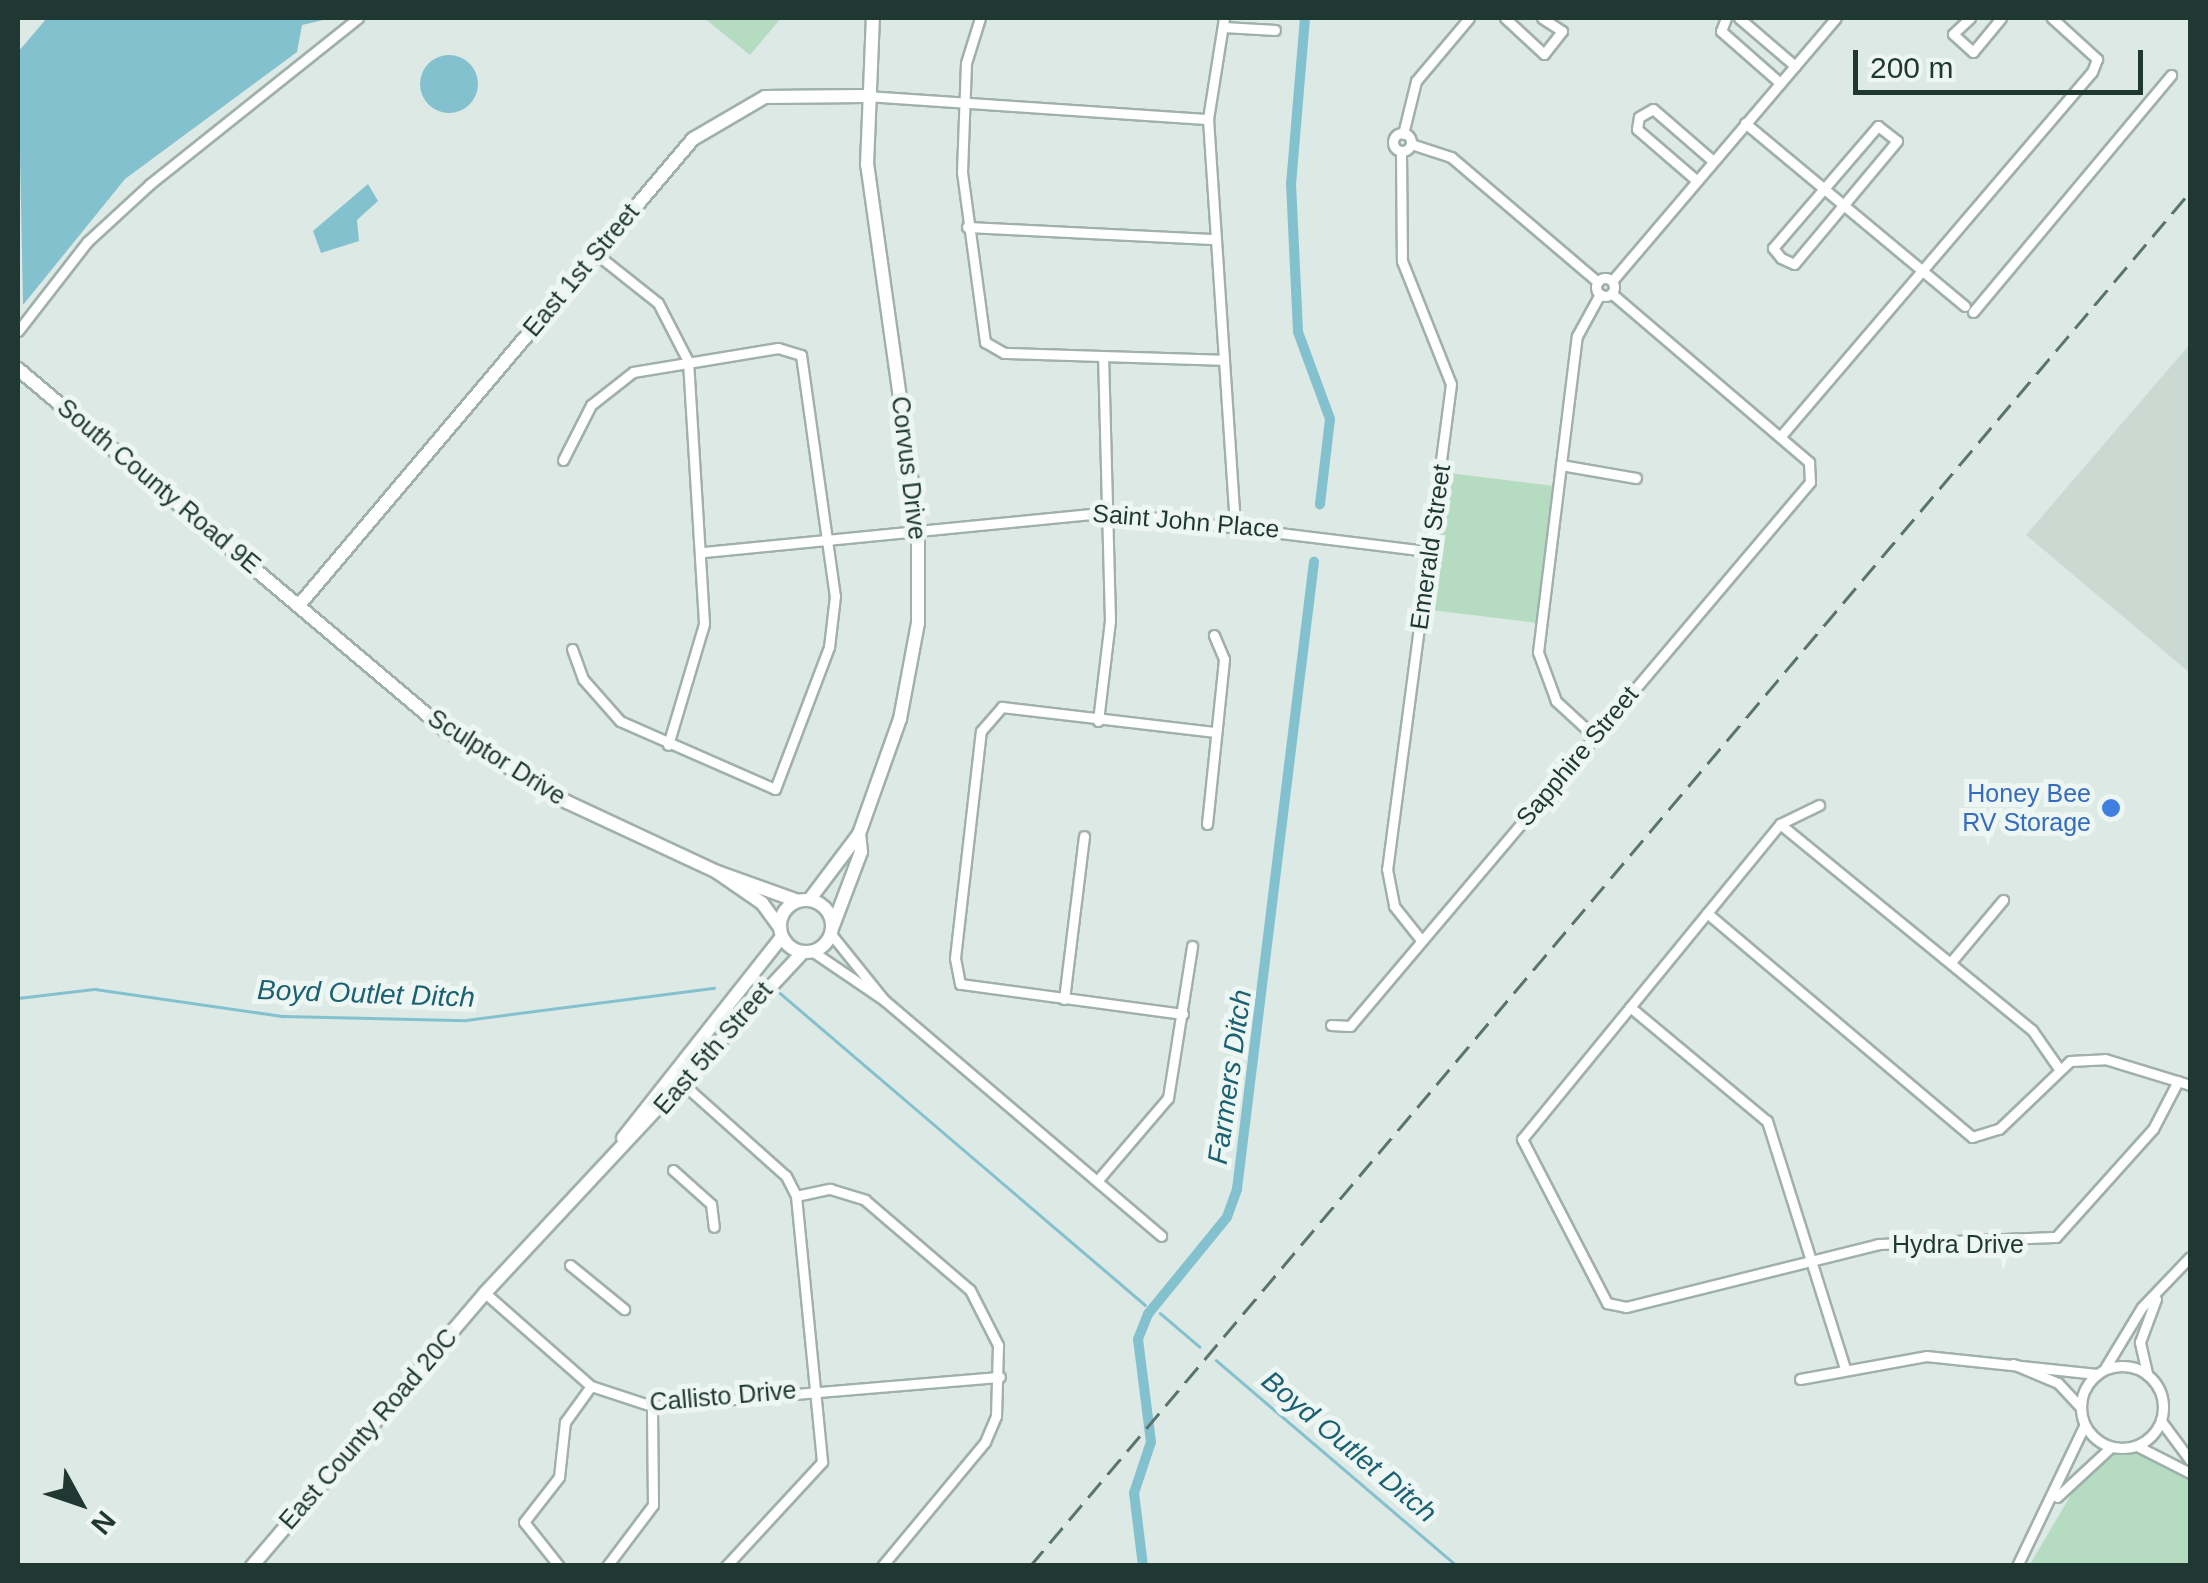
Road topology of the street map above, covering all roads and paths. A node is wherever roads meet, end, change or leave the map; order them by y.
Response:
1 (358, 18) edge
2 (874, 18) edge
3 (980, 18) edge
4 (1468, 18) edge
5 (1505, 18) edge
6 (1542, 18) edge
7 (1726, 18) edge
8 (1739, 18) edge
9 (1836, 18) edge
10 (1970, 18) edge
11 (2001, 18) edge
12 (2052, 18) edge
13 (1224, 22) edge
14 (1275, 30) dead end
15 (1795, 66) junction
16 (2171, 75) dead end
17 (1780, 83) junction
18 (864, 96) junction
19 (962, 100) junction
20 (1208, 119) junction
21 (1745, 123) junction
22 (1403, 134) junction
23 (1411, 144) junction
24 (1401, 152) junction
25 (1713, 160) junction
26 (1696, 180) junction
27 (1824, 188) junction
28 (1842, 205) junction
29 (967, 227) junction
30 (1212, 239) junction
31 (595, 253) junction
32 (1922, 270) junction
33 (1612, 281) junction
34 (1598, 282) junction
35 (1600, 294) junction
36 (1612, 294) junction
37 (18, 331) edge
38 (1103, 356) junction
39 (1224, 360) junction
40 (688, 361) junction
41 (18, 369) edge
42 (1780, 437) junction
43 (563, 460) dead end
44 (1561, 465) junction
45 (1636, 478) dead end
46 (1110, 512) junction
47 (1235, 524) junction
48 (918, 526) junction
49 (832, 537) junction
50 (704, 552) junction
51 (1428, 552) junction
52 (300, 604) junction
53 (1214, 634) dead end
54 (572, 649) dead end
55 (1098, 721) junction
56 (1216, 732) junction
57 (1594, 736) junction
58 (668, 745) junction
59 (1819, 805) dead end
60 (1207, 824) dead end
61 (1780, 824) junction
62 (858, 834) junction
63 (1084, 836) dead end
64 (717, 872) junction
65 (804, 900) junction
66 (2002, 900) dead end
67 (1707, 913) junction
68 (832, 930) junction
69 (781, 932) junction
70 (1421, 940) junction
71 (1192, 946) dead end
72 (807, 952) junction
73 (1951, 962) junction
74 (884, 1000) junction
75 (1064, 1000) junction
76 (1630, 1007) junction
77 (1183, 1014) junction
78 (1331, 1025) dead end
79 (2056, 1066) junction
80 (2178, 1081) junction
81 (683, 1084) junction
82 (2190, 1085) edge
83 (622, 1141) junction
84 (673, 1170) dead end
85 (1097, 1181) junction
86 (796, 1196) junction
87 (714, 1226) dead end
88 (1161, 1236) dead end
89 (2190, 1256) edge
90 (1814, 1258) junction
91 (570, 1265) dead end
92 (485, 1292) junction
93 (2157, 1296) junction
94 (624, 1309) dead end
95 (2010, 1362) junction
96 (1844, 1368) junction
97 (2100, 1372) junction
98 (2146, 1373) junction
99 (1000, 1377) junction
100 (1800, 1378) dead end
101 (591, 1386) junction
102 (812, 1389) junction
103 (652, 1406) junction
104 (2081, 1408) junction
105 (2161, 1421) junction
106 (2084, 1423) junction
107 (2134, 1446) junction
108 (2112, 1447) junction
109 (2190, 1460) edge
110 (2190, 1474) edge
111 (2055, 1498) junction
112 (252, 1566) edge
113 (559, 1566) edge
114 (607, 1566) edge
115 (726, 1566) edge
116 (882, 1566) edge
117 (2018, 1566) edge

1 - 37 street
2 - 18 street
3 - 19 street
4 - 22 street
5 - 6 street
7 - 17 street
8 - 15 street
9 - 15 street
10 - 11 street
12 - 32 street
13 - 14 street
13 - 20 street
15 - 17 street
16 - 32 street
17 - 21 street
18 - 19 street
18 - 31 street, East 1st Street
18 - 48 street, Corvus Drive
19 - 20 street
19 - 29 street
20 - 30 street
21 - 25 street
21 - 27 street
22 - 23 street
22 - 24 street, Emerald Street
23 - 24 street
23 - 34 street
24 - 51 street, Emerald Street
25 - 26 street
25 - 26 street
26 - 33 street
27 - 28 street
27 - 28 street
27 - 28 street
28 - 32 street
29 - 30 street
29 - 38 street
30 - 39 street
31 - 40 street
31 - 52 street, East 1st Street
32 - 42 street
33 - 34 street
33 - 36 street
34 - 35 street
35 - 36 street
35 - 44 street
36 - 42 street
38 - 39 street
38 - 46 street
39 - 47 street
40 - 43 street
40 - 49 street
40 - 50 street
41 - 52 street, South County Road 9E
42 - 57 street, Sapphire Street
44 - 45 street
44 - 57 street
46 - 47 street, Saint John Place
46 - 48 street, Saint John Place
46 - 55 street
47 - 51 street, Saint John Place
48 - 49 street, Saint John Place
48 - 62 street, Corvus Drive
49 - 50 street, Saint John Place
49 - 58 street
50 - 58 street
51 - 70 street, Emerald Street
52 - 64 street, Sculptor Drive
53 - 56 street
54 - 58 street
55 - 56 street
55 - 75 street
56 - 60 street
57 - 70 street, Sapphire Street
59 - 61 street
61 - 67 street
61 - 73 street
62 - 65 street, Corvus Drive
62 - 68 street, Corvus Drive
63 - 75 street
64 - 65 street, Sculptor Drive
64 - 69 street, Sculptor Drive
65 - 68 street
65 - 69 street, East 5th Street
66 - 73 street
67 - 76 street
67 - 79 street
68 - 72 street, East 5th Street
68 - 74 street
69 - 72 street, Sculptor Drive
69 - 83 street, East 5th Street
70 - 78 street, Sapphire Street
71 - 77 street
72 - 74 street
72 - 81 street, East 5th Street
73 - 79 street
74 - 85 street
75 - 77 street
76 - 90 street
76 - 90 street, Hydra Drive
77 - 85 street
79 - 80 street
80 - 82 street
80 - 90 street, Hydra Drive
81 - 83 street, East 5th Street
81 - 86 street
83 - 92 street, East 5th Street
84 - 87 street
85 - 88 street
86 - 99 street
86 - 102 street
89 - 93 street
90 - 96 street
91 - 94 street
92 - 101 street, Callisto Drive
92 - 112 street, East County Road 20C
93 - 97 street
93 - 98 street
95 - 96 street
95 - 97 street
95 - 104 street
96 - 100 street
97 - 98 street
97 - 104 street
98 - 105 street
99 - 102 street, Callisto Drive
99 - 116 street
101 - 103 street, Callisto Drive
101 - 113 street
102 - 103 street, Callisto Drive
102 - 115 street
103 - 114 street
104 - 106 street
105 - 107 street
105 - 109 street
106 - 108 street
106 - 111 street
107 - 108 street
107 - 110 street
108 - 111 street
111 - 117 street

